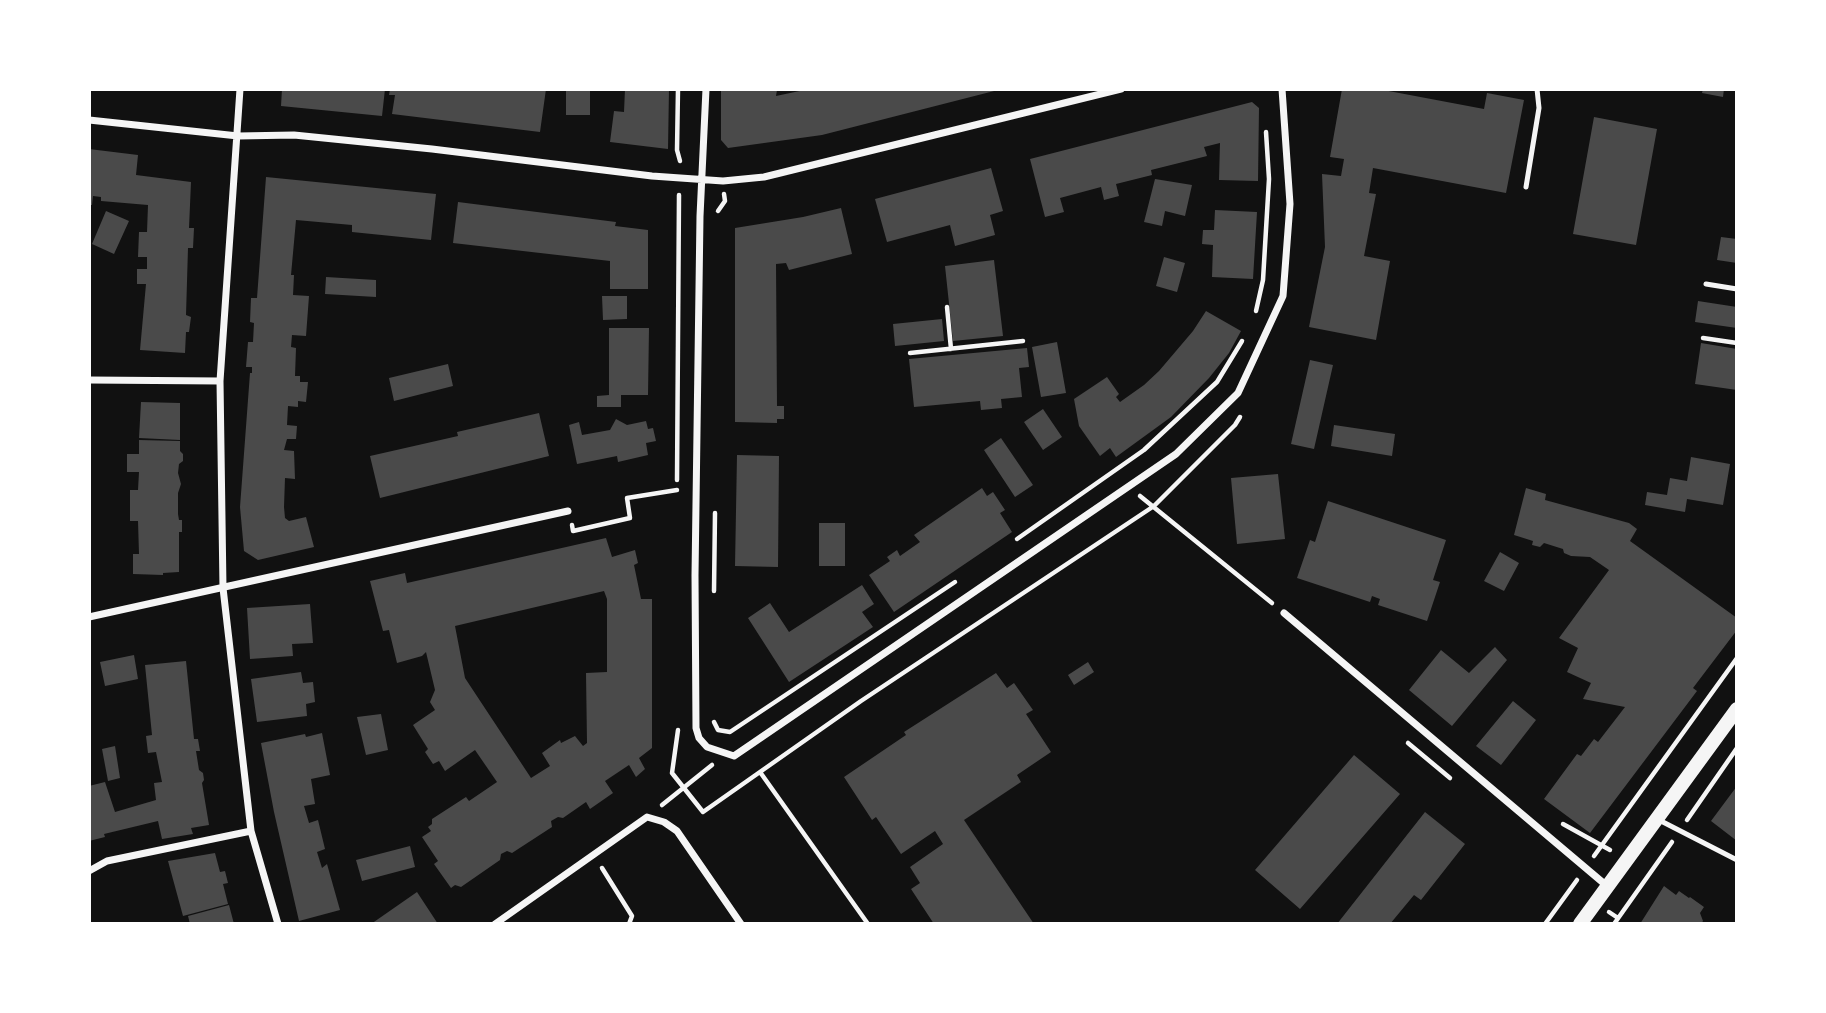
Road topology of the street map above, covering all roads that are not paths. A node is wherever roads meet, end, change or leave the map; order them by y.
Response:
1 (240, 89) edge
2 (706, 89) edge
3 (1121, 89) edge
4 (1282, 89) edge
5 (1537, 89) edge
6 (89, 120) edge
7 (238, 136) junction
8 (701, 180) junction
9 (1526, 187) dead end
10 (1706, 285) dead end
11 (1737, 289) edge
12 (89, 380) edge
13 (220, 381) junction
14 (568, 511) road end
15 (223, 588) junction
16 (1284, 613) road end
17 (89, 617) edge
18 (1737, 709) edge
19 (1657, 819) junction
20 (251, 831) junction
21 (1737, 860) edge
22 (89, 871) edge
23 (1607, 886) junction
24 (278, 924) edge
25 (495, 924) edge
26 (741, 924) edge
27 (1580, 924) edge

1 - 7 street
2 - 8 street
3 - 8 street
4 - 8 street
5 - 9 lane
6 - 7 street
7 - 8 street
7 - 13 street
10 - 11 lane
12 - 13 street
13 - 15 street
14 - 15 street
15 - 17 street
15 - 20 street
16 - 23 street
18 - 19 main road
19 - 21 lane
19 - 23 main road
20 - 22 street
20 - 24 street
23 - 27 main road
25 - 26 street

